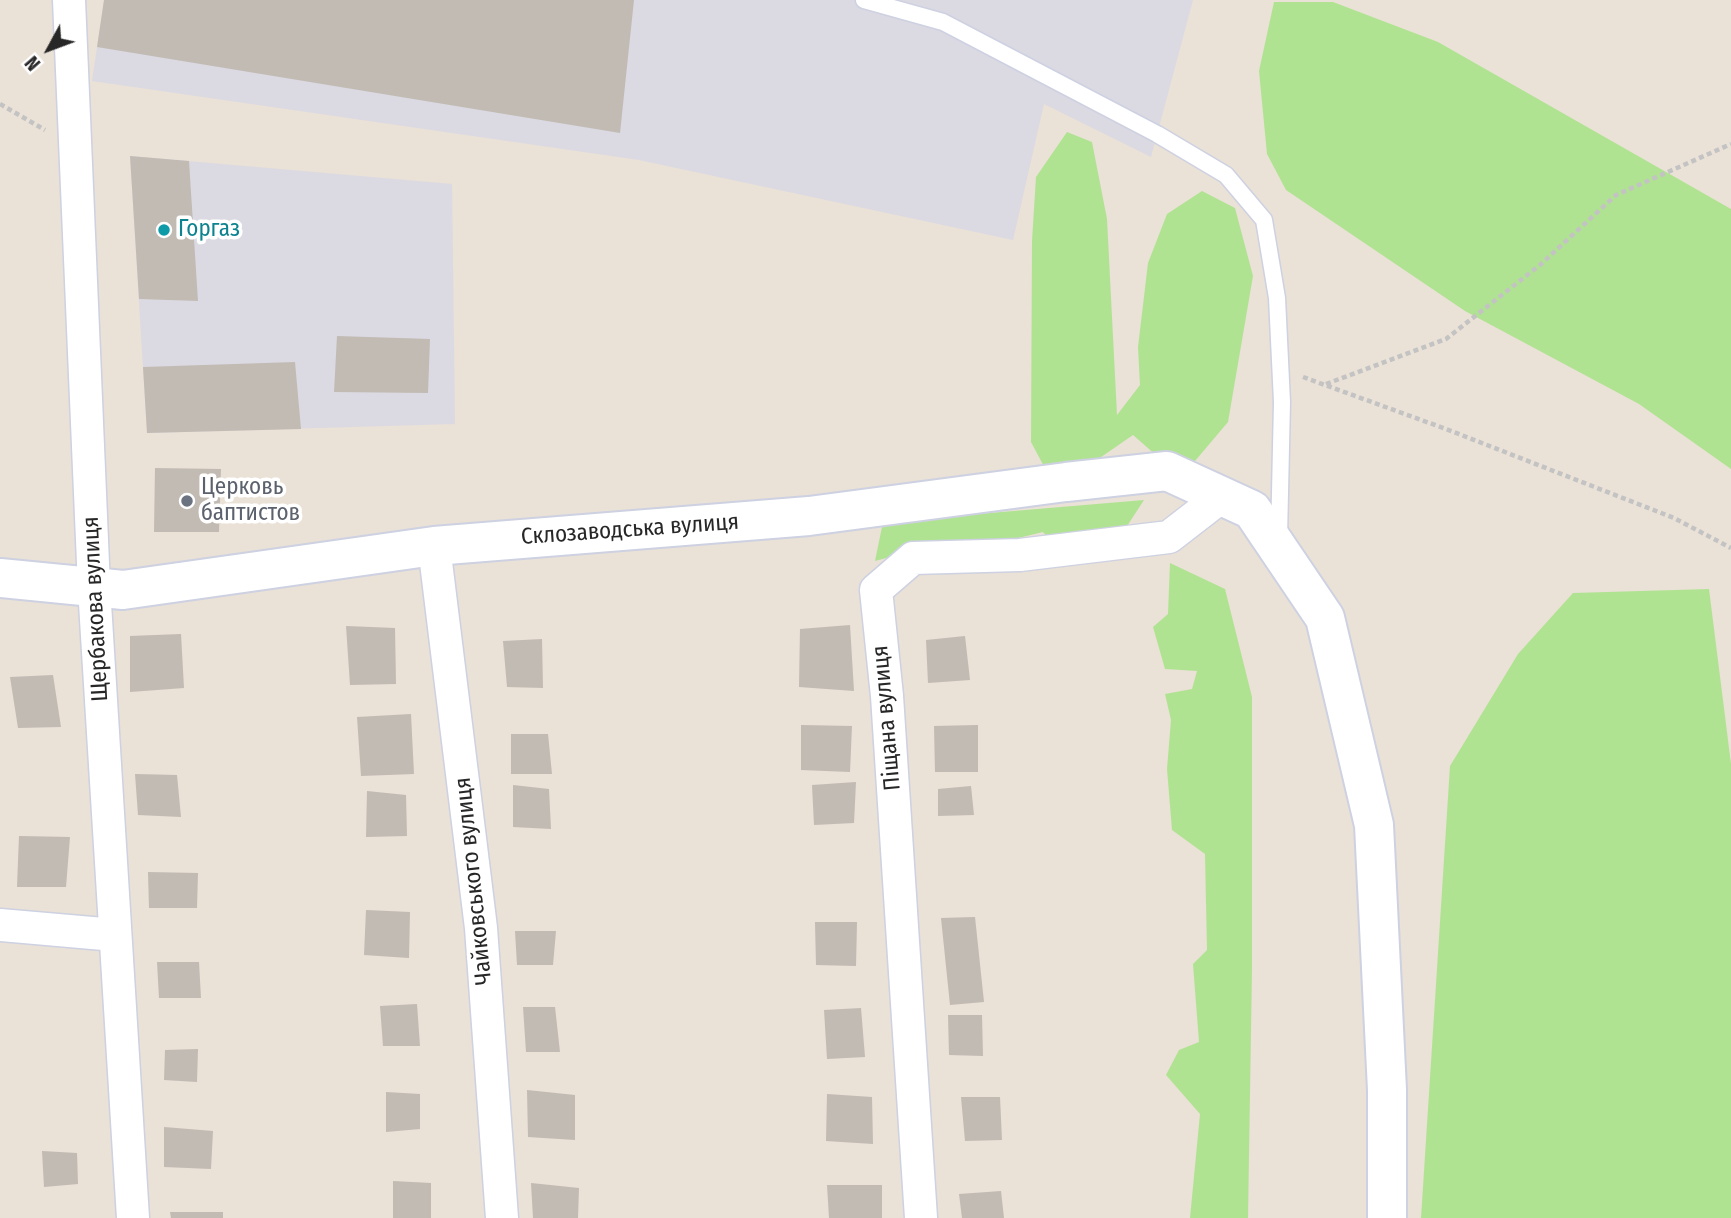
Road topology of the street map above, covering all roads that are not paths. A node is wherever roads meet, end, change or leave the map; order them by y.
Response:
1 (69, 0) edge
2 (864, 0) edge
3 (1237, 503) junction
4 (434, 546) junction
5 (1279, 549) junction
6 (0, 578) edge
7 (94, 587) junction
8 (0, 925) edge
9 (115, 935) junction
10 (133, 1218) edge
11 (502, 1218) edge
12 (921, 1218) edge
13 (1387, 1218) edge

1 - 7 street, Щербакова вулиця
2 - 5 lane
3 - 4 street, Склозаводська вулиця
3 - 5 street
3 - 12 street, Піщана вулиця
4 - 7 street, Склозаводська вулиця
4 - 11 street, Чайковського вулиця
5 - 13 street
6 - 7 street, Склозаводська вулиця
7 - 9 street, Щербакова вулиця
8 - 9 street
9 - 10 street, Щербакова вулиця

